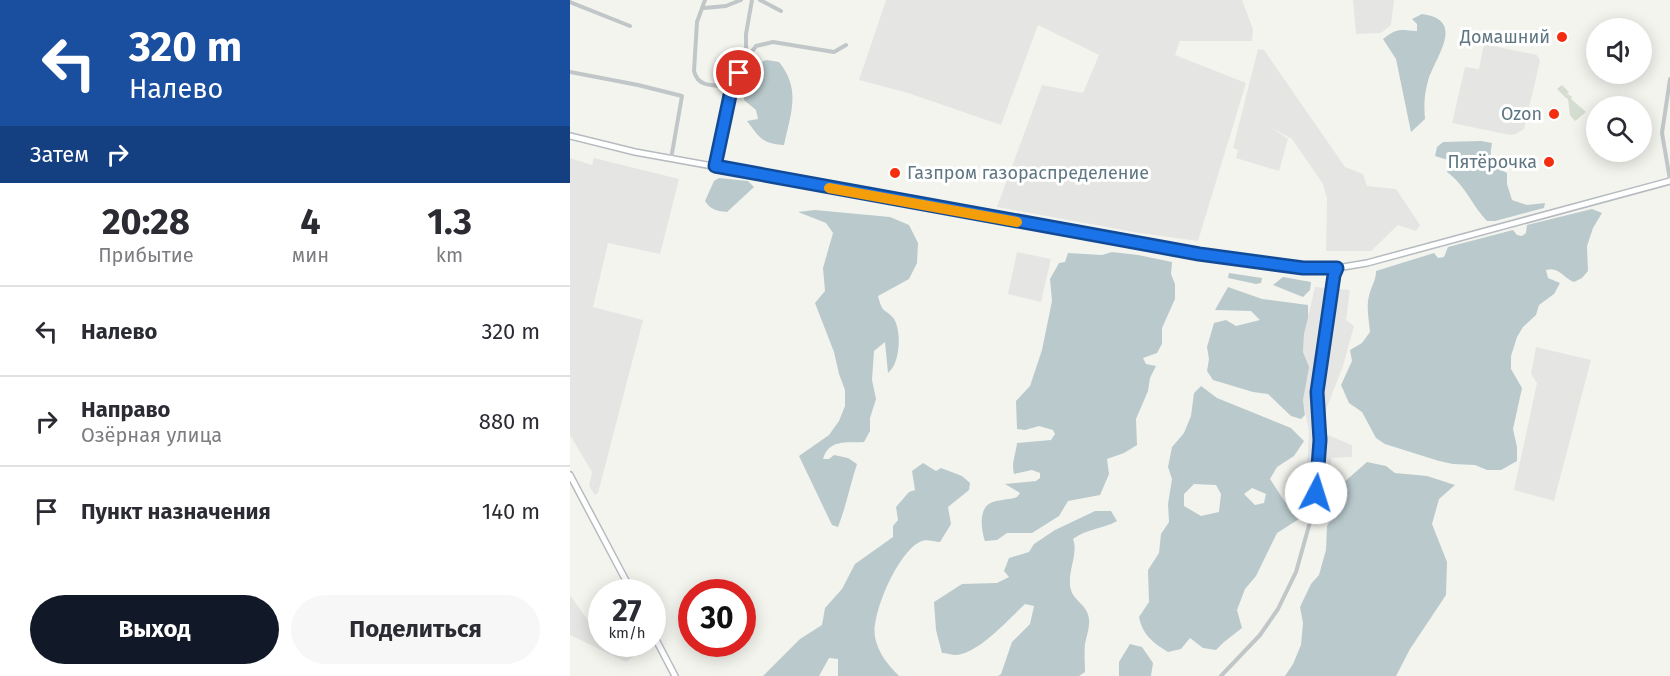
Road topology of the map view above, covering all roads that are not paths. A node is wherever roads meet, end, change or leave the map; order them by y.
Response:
1 (705, 0) edge
2 (741, 0) edge
3 (752, 0) edge
4 (760, 0) edge
5 (570, 2) edge
6 (704, 8) junction
7 (781, 11) dead end
8 (630, 26) dead end
9 (846, 45) dead end
10 (746, 60) junction
11 (570, 72) edge
12 (1670, 79) edge
13 (732, 86) junction
14 (570, 136) edge
15 (671, 159) junction
16 (715, 166) junction
17 (1670, 181) edge
18 (1337, 268) junction
19 (570, 475) edge
20 (625, 579) edge
21 (665, 657) edge
22 (675, 676) edge
23 (1221, 676) edge

1 - 6 street
2 - 6 street
3 - 10 street
4 - 7 street
5 - 8 street
6 - 13 street
9 - 10 street
10 - 13 street
11 - 15 street
12 - 17 street
13 - 16 street
14 - 15 main road
15 - 16 main road
16 - 18 main road
17 - 18 main road
18 - 23 street
19 - 20 main road
21 - 22 main road

